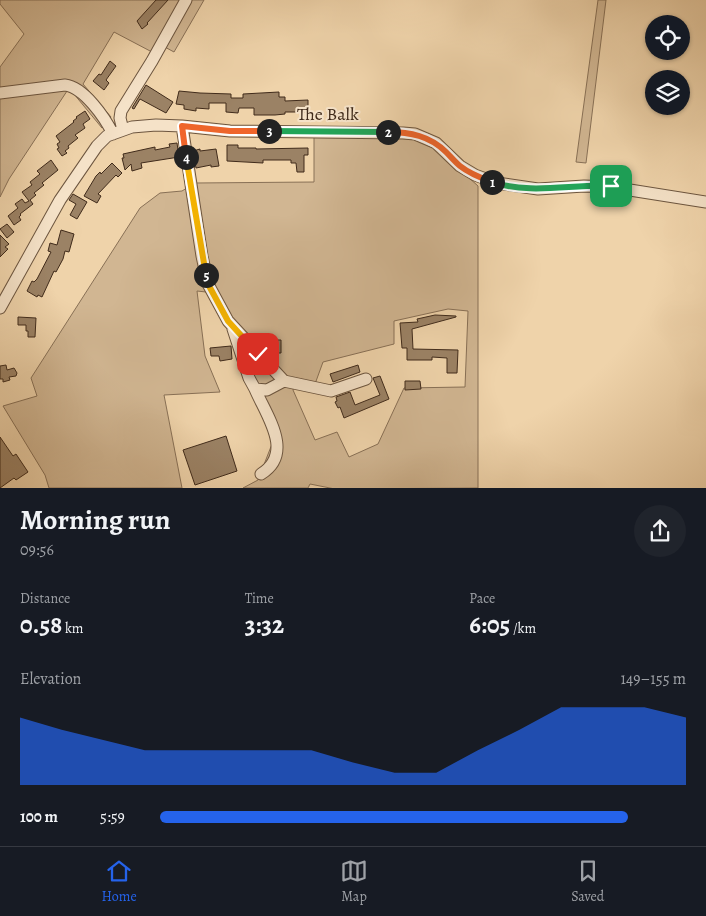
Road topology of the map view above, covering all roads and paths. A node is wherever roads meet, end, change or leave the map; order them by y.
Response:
1 (186, 0) edge
2 (0, 93) edge
3 (182, 126) junction
4 (118, 132) junction
5 (706, 202) edge
6 (0, 308) edge
7 (232, 326) junction
8 (366, 379) dead end
9 (284, 381) junction
10 (254, 389) junction
11 (261, 474) dead end

1 - 4 street
2 - 4 street
3 - 4 street, The Balk
3 - 5 street, The Balk
3 - 7 street
4 - 6 street
7 - 9 street
7 - 10 street
8 - 9 street
9 - 10 street
10 - 11 street

